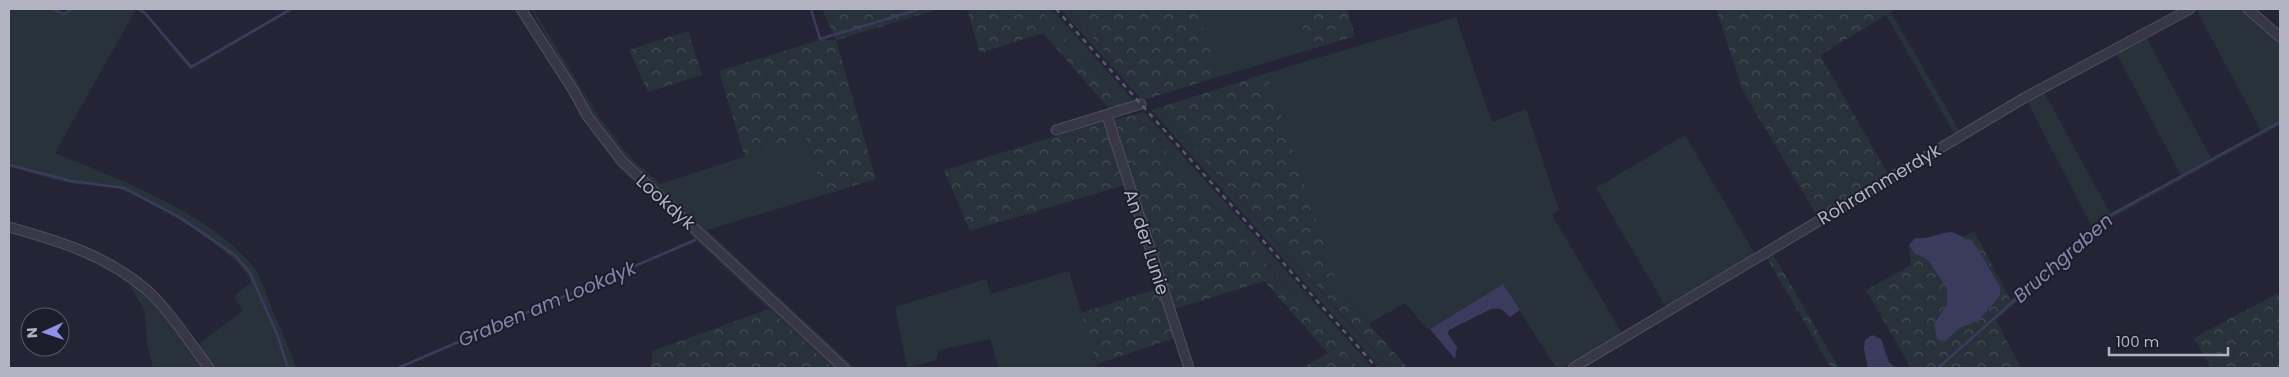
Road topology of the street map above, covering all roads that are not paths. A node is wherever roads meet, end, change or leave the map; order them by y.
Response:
1 (521, 9) edge
2 (2190, 9) edge
3 (2248, 9) edge
4 (2280, 37) edge
5 (1141, 104) dead end
6 (1107, 116) junction
7 (1056, 130) dead end
8 (9, 227) edge
9 (209, 368) edge
10 (844, 368) edge
11 (1189, 368) edge
12 (1573, 368) edge

1 - 10 street, Lookdyk
2 - 12 street, Rohrammerdyk
3 - 4 street
5 - 6 street
6 - 7 street
6 - 11 street, An der Lunie
8 - 9 street

